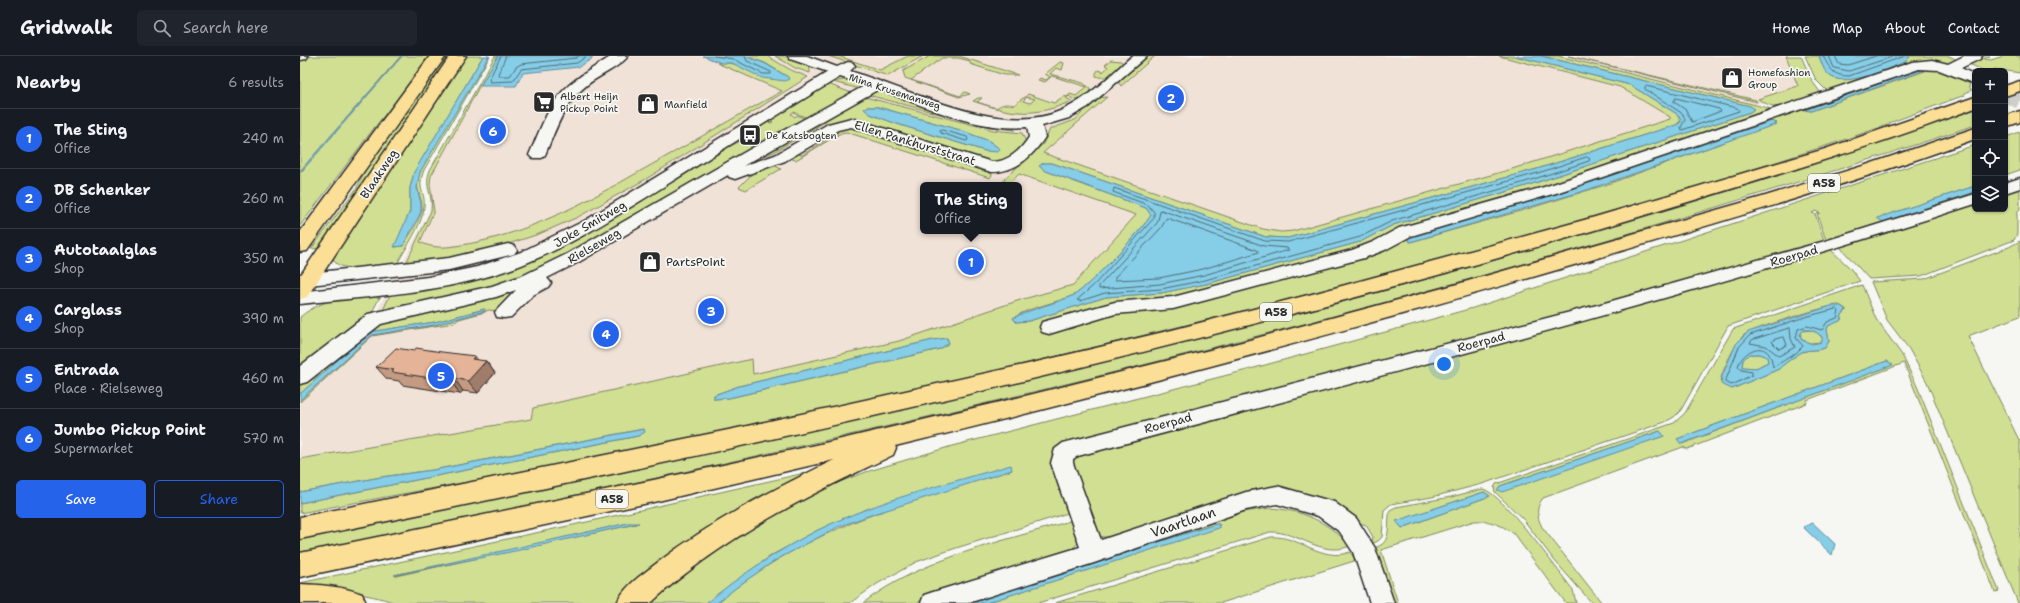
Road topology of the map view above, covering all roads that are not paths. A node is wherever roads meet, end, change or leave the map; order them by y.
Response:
1 (438, 56) edge
2 (458, 56) edge
3 (621, 56) edge
4 (795, 56) edge
5 (1140, 56) edge
6 (1975, 56) edge
7 (834, 65) edge
8 (1950, 68) junction
9 (1972, 79) edge
10 (878, 84) junction
11 (2020, 86) edge
12 (2008, 90) edge
13 (1972, 103) edge
14 (2020, 116) edge
15 (996, 121) junction
16 (2008, 121) edge
17 (1034, 123) junction
18 (1972, 134) edge
19 (537, 155) dead end
20 (2020, 183) edge
21 (2008, 187) edge
22 (1972, 200) edge
23 (300, 246) edge
24 (302, 287) edge
25 (504, 312) dead end
26 (1049, 328) dead end
27 (300, 377) edge
28 (923, 430) junction
29 (300, 528) edge
30 (1094, 553) junction
31 (300, 565) edge
32 (300, 597) edge
33 (352, 603) edge
34 (631, 603) edge
35 (933, 603) edge
36 (1382, 603) edge

1 - 23 main road, Blaakweg
2 - 24 main road, Blaakweg
3 - 19 street
4 - 7 street, Mina Krusemanweg
5 - 17 street, Mina Krusemanweg
6 - 8 street
7 - 10 street, Mina Krusemanweg
7 - 15 street, Mina Krusemanweg
7 - 24 street, Joke Smitweg
8 - 9 street
8 - 26 street
10 - 15 street, Mina Krusemanweg
10 - 27 street, Rielseweg
11 - 12 main road
13 - 29 main road, A58
14 - 16 main road
15 - 17 street, Mina Krusemanweg
17 - 25 street, Ellen Pankhurststraat
18 - 28 main road, A58
20 - 21 street
22 - 30 street, Roerpad
28 - 31 main road, A58
28 - 34 main road, A58
30 - 35 street, Vaartlaan
30 - 36 street, Vaartlaan
32 - 33 main road

